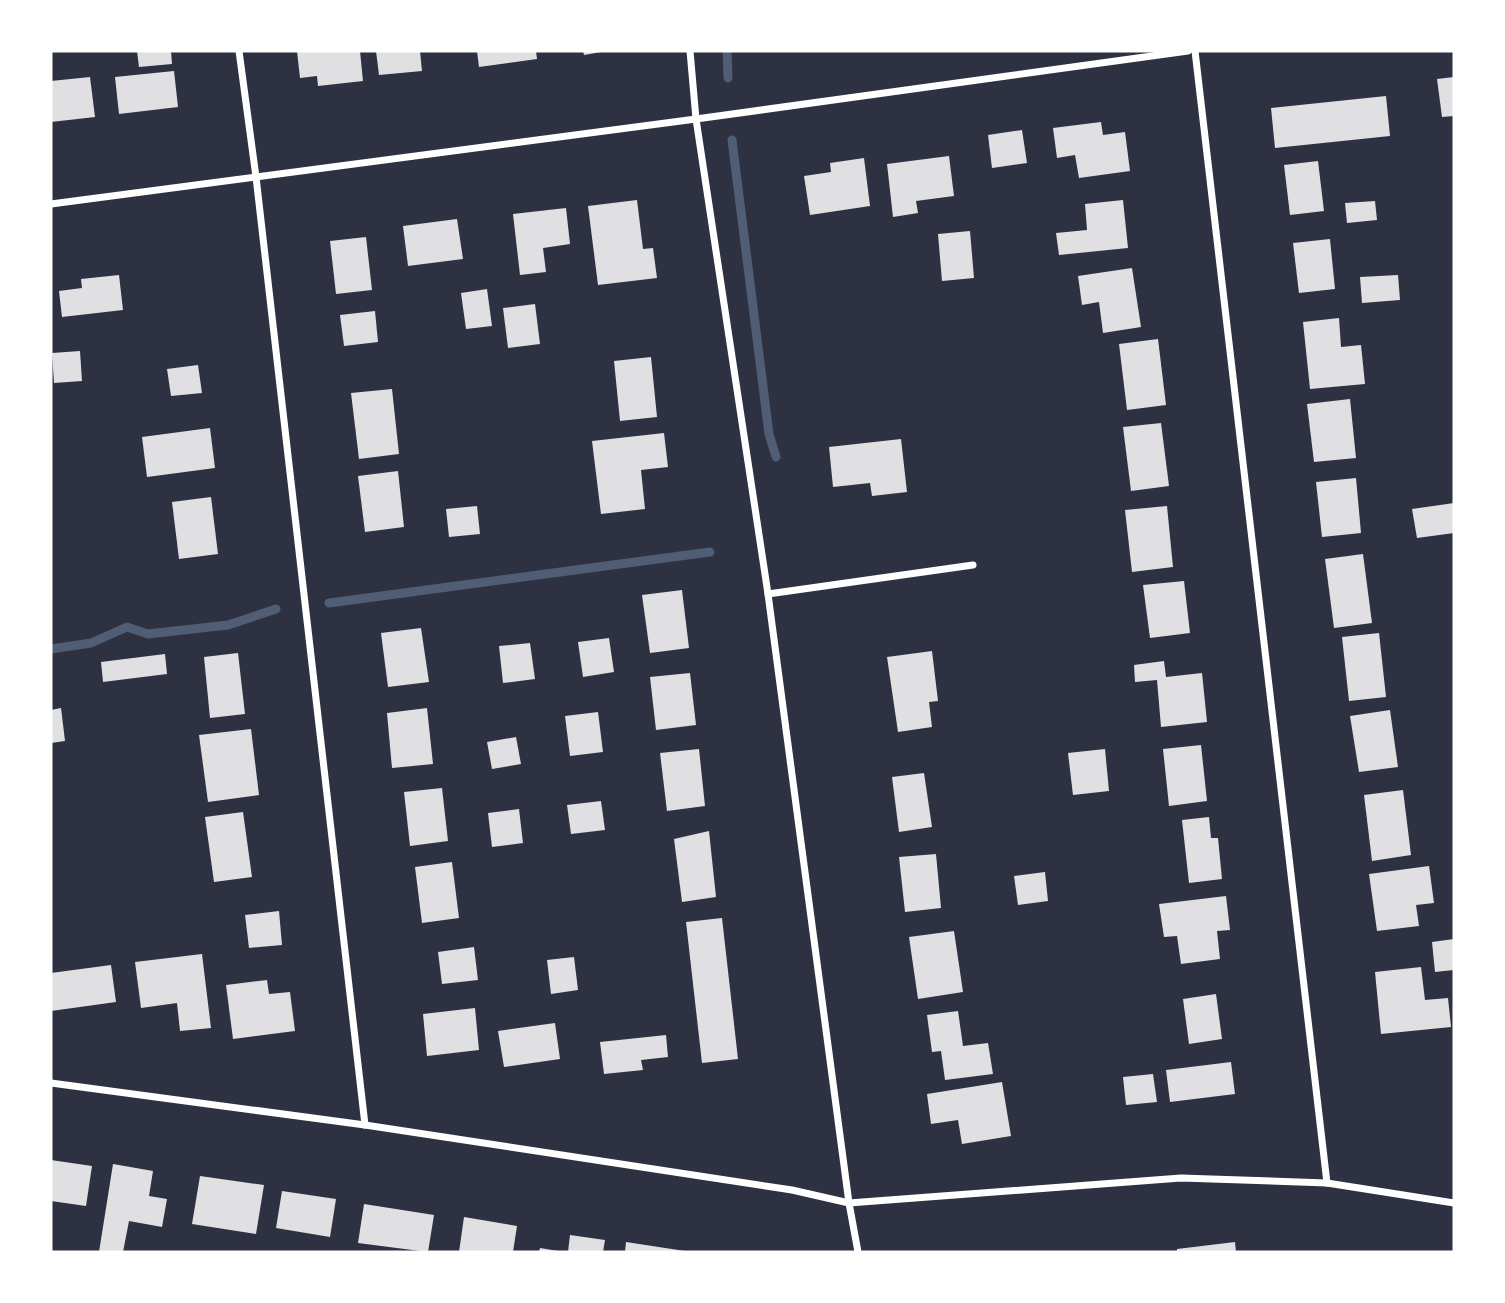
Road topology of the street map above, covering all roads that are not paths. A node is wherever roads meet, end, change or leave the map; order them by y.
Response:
1 (239, 51) edge
2 (690, 51) edge
3 (1188, 51) edge
4 (1195, 51) edge
5 (696, 119) junction
6 (256, 177) junction
7 (51, 204) edge
8 (973, 565) dead end
9 (768, 594) junction
10 (51, 1083) edge
11 (365, 1125) junction
12 (1327, 1183) junction
13 (849, 1203) junction
14 (1454, 1203) edge
15 (858, 1252) edge

1 - 6 street
2 - 5 street
3 - 5 street
4 - 12 street
5 - 6 street
5 - 9 street
6 - 7 street
6 - 11 street
8 - 9 street
9 - 13 street
10 - 11 street
11 - 13 street
12 - 13 street
12 - 14 street
13 - 15 street

